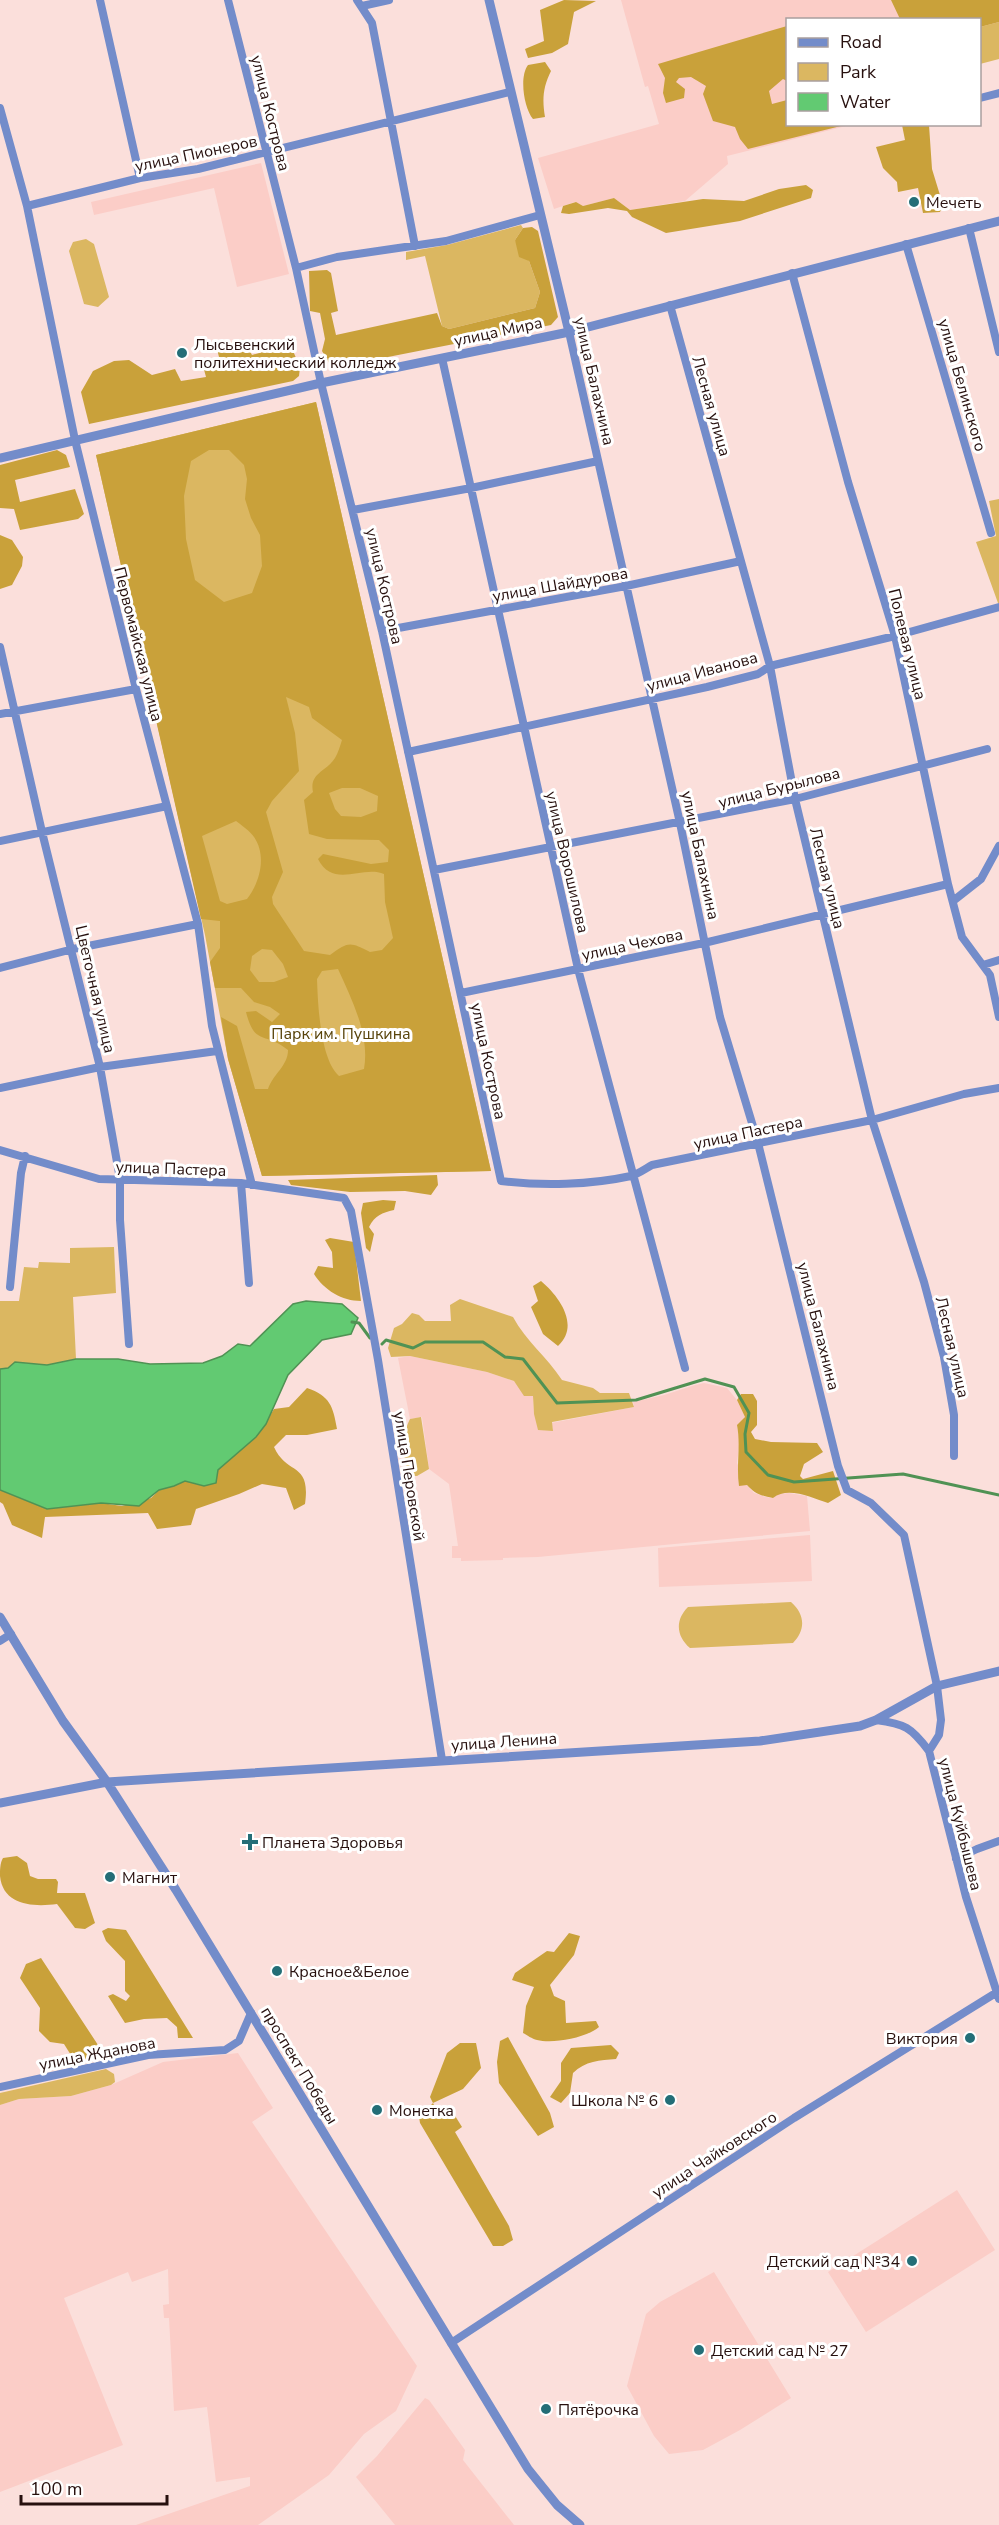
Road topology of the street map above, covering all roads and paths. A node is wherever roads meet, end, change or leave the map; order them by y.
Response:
1 (100, 0) edge
2 (228, 0) edge
3 (389, 0) edge
4 (489, 0) edge
5 (360, 3) edge
6 (510, 92) junction
7 (999, 93) edge
8 (981, 98) edge
9 (0, 108) edge
10 (391, 122) junction
11 (266, 151) junction
12 (140, 178) junction
13 (27, 206) junction
14 (540, 215) junction
15 (999, 220) edge
16 (969, 228) junction
17 (906, 244) junction
18 (415, 246) junction
19 (296, 268) junction
20 (792, 273) junction
21 (670, 306) junction
22 (569, 332) junction
23 (999, 352) edge
24 (442, 358) junction
25 (321, 383) junction
26 (75, 440) junction
27 (0, 458) edge
28 (598, 461) junction
29 (471, 488) junction
30 (352, 510) junction
31 (992, 533) dead end
32 (741, 561) junction
33 (626, 586) junction
34 (999, 606) edge
35 (498, 609) junction
36 (382, 631) junction
37 (895, 636) junction
38 (0, 647) edge
39 (770, 666) junction
40 (136, 689) junction
41 (652, 699) junction
42 (15, 711) junction
43 (0, 714) edge
44 (524, 726) junction
45 (987, 748) dead end
46 (408, 752) junction
47 (923, 765) junction
48 (795, 799) junction
49 (167, 806) junction
50 (680, 823) junction
51 (42, 832) junction
52 (0, 841) edge
53 (551, 846) junction
54 (999, 846) edge
55 (434, 870) junction
56 (948, 884) junction
57 (952, 901) junction
58 (823, 916) junction
59 (198, 924) junction
60 (704, 943) junction
61 (73, 949) junction
62 (999, 960) edge
63 (983, 965) junction
64 (0, 968) edge
65 (578, 969) junction
66 (460, 993) junction
67 (999, 1017) edge
68 (218, 1051) junction
69 (100, 1066) junction
70 (0, 1088) edge
71 (999, 1088) edge
72 (872, 1120) junction
73 (758, 1143) junction
74 (0, 1150) edge
75 (25, 1156) junction
76 (633, 1175) junction
77 (120, 1179) junction
78 (501, 1181) joint
79 (241, 1183) junction
80 (252, 1185) junction
81 (344, 1198) joint
82 (249, 1283) dead end
83 (10, 1287) dead end
84 (129, 1344) dead end
85 (685, 1368) dead end
86 (954, 1456) dead end
87 (0, 1617) edge
88 (11, 1634) junction
89 (0, 1641) edge
90 (999, 1671) edge
91 (937, 1686) junction
92 (876, 1720) junction
93 (929, 1751) junction
94 (442, 1760) junction
95 (107, 1782) junction
96 (0, 1803) edge
97 (999, 1841) edge
98 (956, 1859) junction
99 (998, 1994) edge
100 (251, 2013) junction
101 (0, 2087) edge
102 (451, 2343) junction
103 (580, 2525) edge

1 - 12 street
2 - 11 street, улица Кострова
3 - 5 street
4 - 6 street, улица Балахнина
5 - 10 street
6 - 10 street, улица Пионеров
6 - 14 street, улица Балахнина
7 - 8 street
9 - 13 street, Первомайская улица
10 - 11 street, улица Пионеров
10 - 18 street
11 - 12 street, улица Пионеров
11 - 19 street, улица Кострова
12 - 13 street, улица Пионеров
13 - 26 street, Первомайская улица
14 - 18 street
14 - 22 street, улица Балахнина
15 - 16 street, улица Мира
16 - 17 street, улица Мира
16 - 23 street
17 - 20 street, улица Мира
17 - 31 street, улица Белинского
18 - 19 street
19 - 25 street, улица Кострова
20 - 21 street, улица Мира
20 - 37 street, Полевая улица
21 - 22 street, улица Мира
21 - 32 street, Лесная улица
22 - 24 street, улица Мира
22 - 28 street, улица Балахнина
24 - 25 street, улица Мира
24 - 29 street, улица Ворошилова
25 - 26 street, улица Мира
25 - 30 street, улица Кострова
26 - 27 street, улица Мира
26 - 40 street, Первомайская улица
28 - 29 street
28 - 33 street, улица Балахнина
29 - 30 street
29 - 35 street, улица Ворошилова
30 - 36 street, улица Кострова
32 - 33 street, улица Шайдурова
32 - 39 street, Лесная улица
33 - 35 street, улица Шайдурова
33 - 41 street, улица Балахнина
34 - 37 street, улица Иванова
35 - 36 street, улица Шайдурова
35 - 44 street, улица Ворошилова
36 - 46 street, улица Кострова
37 - 39 street, улица Иванова
37 - 47 street, Полевая улица
38 - 42 street, Цветочная улица
39 - 41 street, улица Иванова
39 - 48 street, Лесная улица
40 - 42 street
40 - 49 street, Первомайская улица
41 - 44 street, улица Иванова
41 - 50 street, улица Балахнина
42 - 43 street
42 - 51 street, Цветочная улица
44 - 46 street, улица Иванова
44 - 53 street, улица Ворошилова
45 - 47 street, улица Бурылова
46 - 55 street, улица Кострова
47 - 48 street, улица Бурылова
47 - 56 street, Полевая улица
48 - 50 street, улица Бурылова
48 - 58 street, Лесная улица
49 - 51 street
49 - 59 street, Первомайская улица
50 - 53 street, улица Бурылова
50 - 60 street, улица Балахнина
51 - 52 street
51 - 61 street, Цветочная улица
53 - 55 street, улица Бурылова
53 - 65 street, улица Ворошилова
54 - 57 street
55 - 66 street, улица Кострова
56 - 57 street, Полевая улица
56 - 58 street, улица Чехова
57 - 63 street, Полевая улица
58 - 60 street, улица Чехова
58 - 72 street, Лесная улица
59 - 61 street
59 - 68 street, Первомайская улица
60 - 65 street, улица Чехова
60 - 73 street, улица Балахнина
61 - 64 street
61 - 69 street, Цветочная улица
62 - 63 street
63 - 67 street, Полевая улица
65 - 66 street, улица Чехова
65 - 76 street, улица Ворошилова
66 - 78 street, улица Кострова
68 - 69 street
68 - 80 street, Первомайская улица
69 - 70 street
69 - 77 street, Цветочная улица
71 - 72 street, улица Пастера
72 - 73 street, улица Пастера
72 - 86 street, Лесная улица
73 - 76 street, улица Пастера
73 - 91 street, улица Балахнина
74 - 75 street, улица Пастера
75 - 77 street, улица Пастера
75 - 83 street
76 - 78 street, улица Пастера
76 - 85 street, улица Ворошилова
77 - 79 street, улица Пастера
77 - 84 street, Цветочная улица
79 - 80 street, улица Пастера
79 - 82 street
80 - 81 street, улица Пастера
81 - 94 street, улица Перовской
87 - 88 street, проспект Победы
88 - 89 street
88 - 95 street, проспект Победы
90 - 91 street, улица Ленина
91 - 92 street, улица Ленина
91 - 93 street, улица Балахнина
92 - 93 street, улица Куйбышева
92 - 94 street, улица Ленина
93 - 98 street, улица Куйбышева
94 - 95 street, улица Ленина
95 - 96 street, улица Ленина
95 - 100 street, проспект Победы
97 - 98 street
98 - 99 street, улица Куйбышева
99 - 102 street, улица Чайковского
100 - 101 street, улица Жданова
100 - 102 street, проспект Победы
102 - 103 street, проспект Победы

